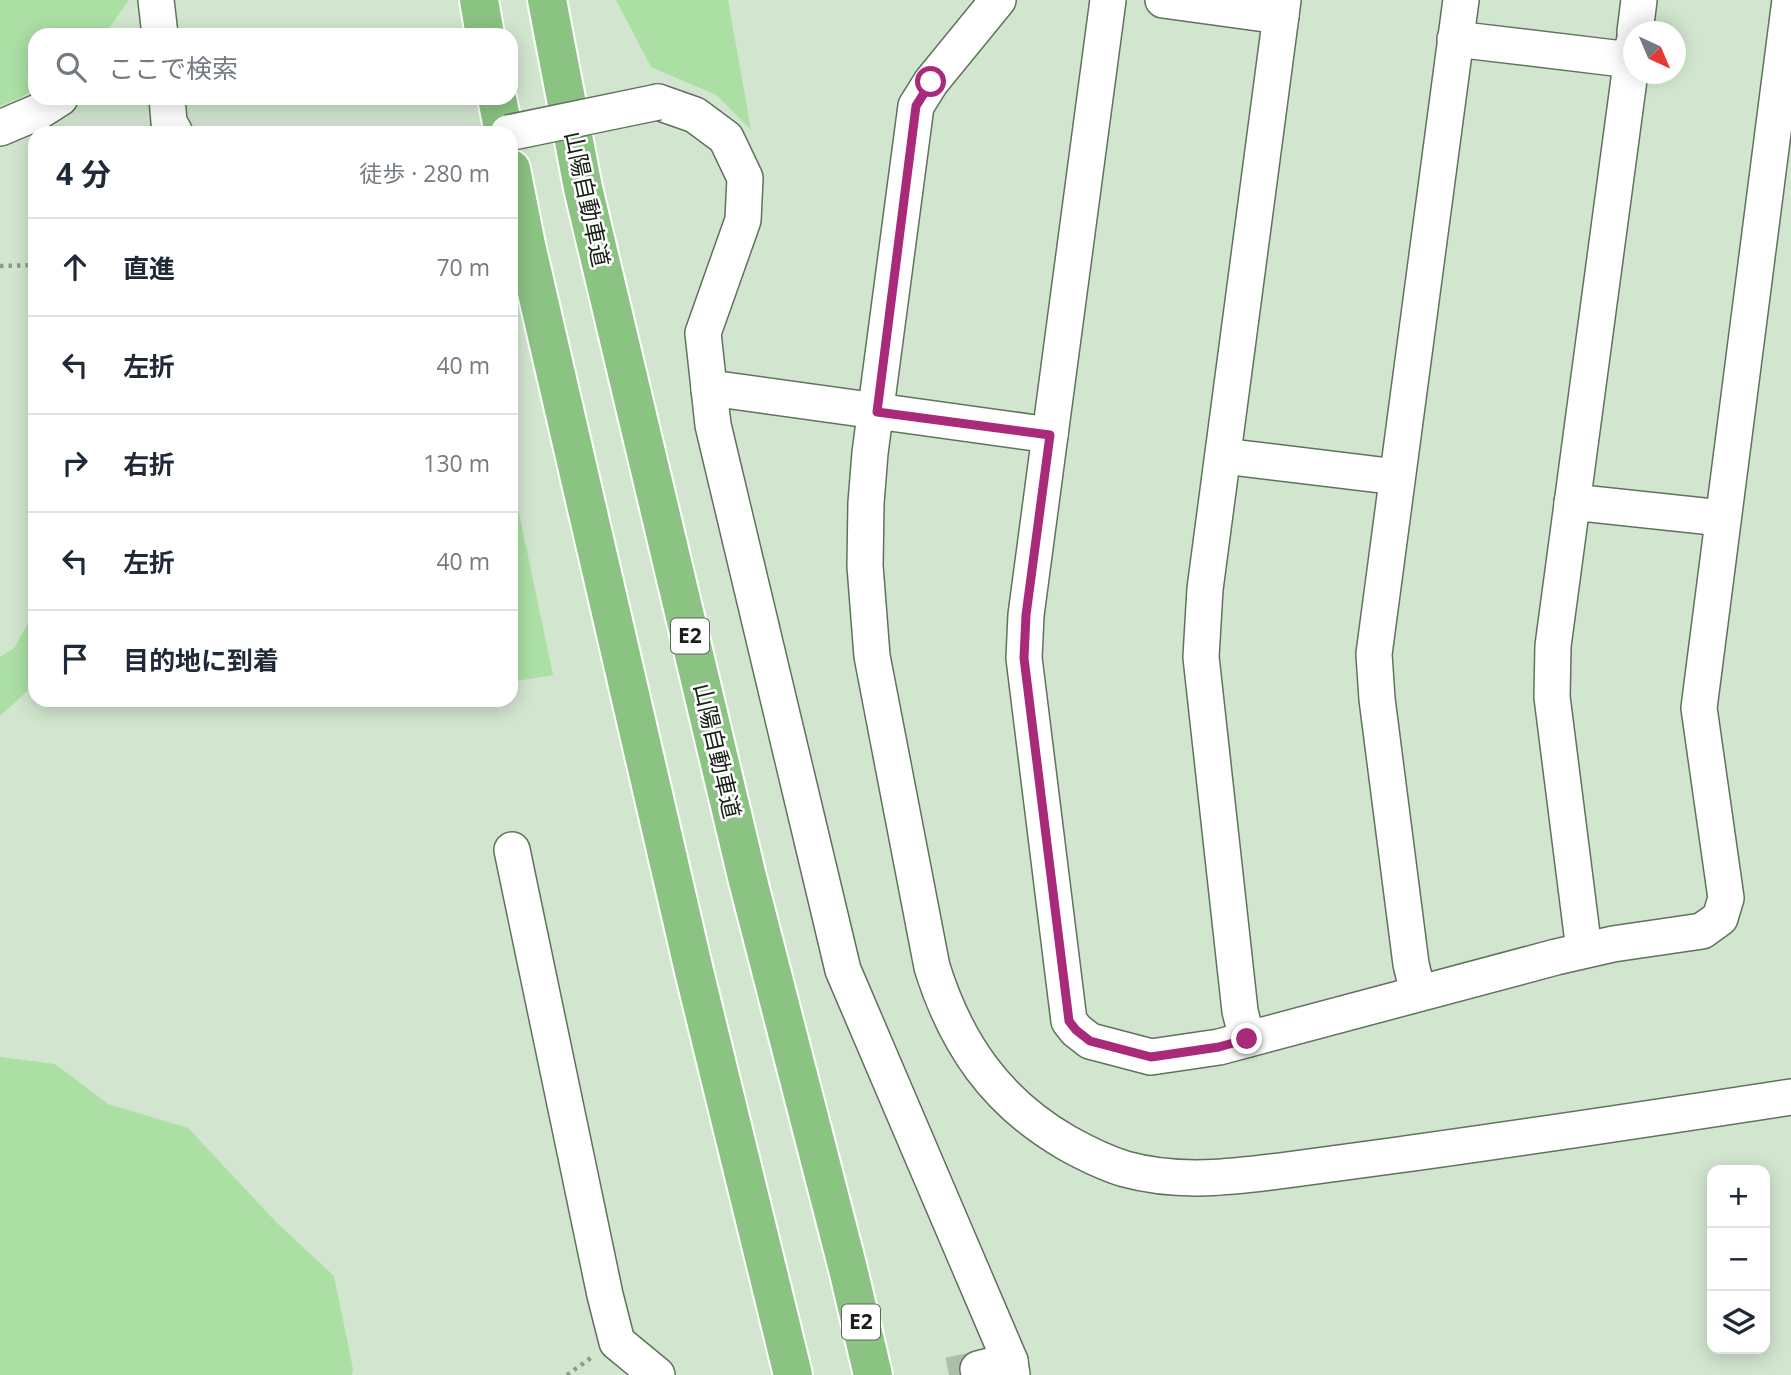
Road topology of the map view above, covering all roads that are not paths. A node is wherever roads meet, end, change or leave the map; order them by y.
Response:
1 (156, 0) edge
2 (479, 0) edge
3 (547, 0) edge
4 (999, 0) edge
5 (1108, 0) edge
6 (1163, 0) edge
7 (1461, 0) edge
8 (1639, 0) edge
9 (1790, 0) edge
10 (1282, 8) edge
11 (1636, 21) edge
12 (159, 28) edge
13 (484, 28) edge
14 (1455, 39) junction
15 (1623, 45) edge
16 (1628, 84) edge
17 (49, 105) edge
18 (168, 105) edge
19 (500, 105) edge
20 (171, 126) edge
21 (504, 126) edge
22 (0, 128) edge
23 (518, 131) edge
24 (518, 204) edge
25 (709, 390) junction
26 (877, 412) junction
27 (1050, 435) junction
28 (1223, 456) junction
29 (1397, 477) junction
30 (1572, 502) junction
31 (1722, 518) junction
32 (512, 850) dead end
33 (1584, 950) junction
34 (1418, 993) junction
35 (1247, 1039) junction
36 (1791, 1097) edge
37 (1000, 1369) edge
38 (657, 1375) edge
39 (793, 1375) edge
40 (875, 1375) edge

1 - 12 street
2 - 13 highway
3 - 40 highway, 山陽自動車道 / E2
4 - 26 street
5 - 27 street
6 - 10 street
7 - 14 street
8 - 11 street
9 - 31 street
10 - 28 street
14 - 15 street
14 - 29 street
16 - 30 street
17 - 22 street
18 - 20 street
19 - 21 highway
23 - 25 street, bridge
24 - 39 highway
25 - 26 street
25 - 37 street
26 - 27 street
26 - 36 street
27 - 35 street
28 - 29 street
28 - 35 street
29 - 34 street
30 - 31 street
30 - 33 street
31 - 33 street
32 - 38 street
33 - 34 street
34 - 35 street

